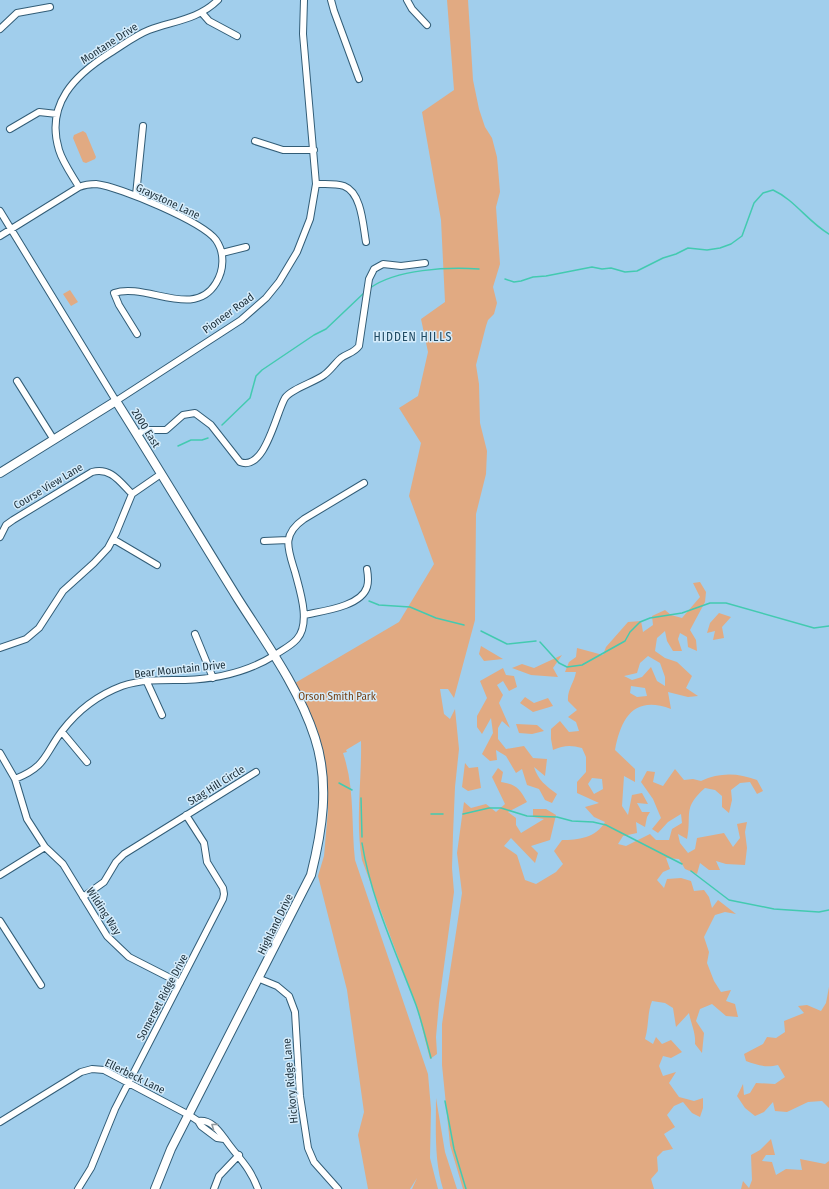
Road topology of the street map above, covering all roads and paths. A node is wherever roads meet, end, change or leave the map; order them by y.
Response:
1 (218, 0) edge
2 (304, 0) edge
3 (331, 0) edge
4 (407, 0) edge
5 (50, 7) dead end
6 (202, 13) junction
7 (427, 25) dead end
8 (0, 29) edge
9 (237, 36) dead end
10 (359, 79) dead end
11 (57, 114) junction
12 (143, 126) dead end
13 (10, 129) dead end
14 (255, 141) dead end
15 (314, 150) junction
16 (316, 184) junction
17 (79, 187) junction
18 (136, 195) junction
19 (0, 211) edge
20 (11, 229) junction
21 (0, 236) edge
22 (366, 242) dead end
23 (246, 247) dead end
24 (222, 253) junction
25 (425, 263) dead end
26 (137, 334) dead end
27 (17, 381) dead end
28 (116, 400) junction
29 (137, 435) junction
30 (54, 440) junction
31 (0, 474) edge
32 (161, 474) junction
33 (364, 483) dead end
34 (132, 494) junction
35 (0, 537) edge
36 (113, 540) junction
37 (288, 540) junction
38 (264, 541) dead end
39 (157, 565) dead end
40 (367, 569) dead end
41 (304, 615) junction
42 (195, 634) dead end
43 (0, 648) edge
44 (273, 656) junction
45 (213, 678) junction
46 (146, 680) junction
47 (162, 715) dead end
48 (62, 732) junction
49 (0, 753) edge
50 (87, 762) dead end
51 (256, 772) dead end
52 (15, 779) junction
53 (186, 815) junction
54 (45, 847) junction
55 (0, 875) edge
56 (83, 897) junction
57 (0, 921) edge
58 (260, 979) junction
59 (180, 984) junction
60 (41, 985) dead end
61 (128, 1083) junction
62 (189, 1115) junction
63 (0, 1122) edge
64 (238, 1155) junction
65 (78, 1189) edge
66 (155, 1189) edge
67 (214, 1189) edge
68 (258, 1189) edge
69 (338, 1189) edge

1 - 6 street, Montane Drive
2 - 15 street, Pioneer Road
3 - 10 street
4 - 7 street
5 - 8 street
6 - 9 street
6 - 11 street, Montane Drive
11 - 13 street
11 - 17 street, Montane Drive
12 - 18 street
14 - 15 street
15 - 16 street, Pioneer Road
16 - 22 street
16 - 28 street, Pioneer Road
17 - 18 street, Graystone Lane
17 - 20 street, Graystone Lane
18 - 24 street, Graystone Lane
19 - 20 street, 2000 East
20 - 21 street, Graystone Lane
20 - 28 street, 2000 East
23 - 24 street
24 - 26 street
25 - 29 street
27 - 30 street
28 - 29 street, 2000 East
28 - 30 street, Pioneer Road
29 - 32 street, 2000 East
30 - 31 street, Pioneer Road
32 - 34 street
32 - 44 street, 2000 East
33 - 37 street
34 - 35 street, Course View Lane
34 - 36 street
36 - 39 street
36 - 43 street
37 - 38 street
37 - 41 street, Bear Mountain Drive
40 - 41 street
41 - 44 street, Bear Mountain Drive
42 - 45 street
44 - 45 street, Bear Mountain Drive
44 - 58 street, Highland Drive
45 - 46 street, Bear Mountain Drive
46 - 47 street
46 - 48 street, Bear Mountain Drive
48 - 50 street
48 - 52 street, Bear Mountain Drive
49 - 52 street, Wilding Way
51 - 53 street, Stag Hill Circle
52 - 54 street, Wilding Way
53 - 56 street, Stag Hill Circle
53 - 59 street, Somerset Ridge Drive
54 - 55 street
54 - 56 street, Wilding Way
56 - 59 street, Wilding Way
57 - 60 street
58 - 62 street, Highland Drive
58 - 69 street, Hickory Ridge Lane
59 - 61 street, Somerset Ridge Drive
61 - 62 street, Ellerbeck Lane
61 - 63 street, Ellerbeck Lane
61 - 65 street, Somerset Ridge Drive
62 - 64 street, Ellerbeck Lane
62 - 66 street, Highland Drive
64 - 67 street
64 - 68 street, Ellerbeck Lane

